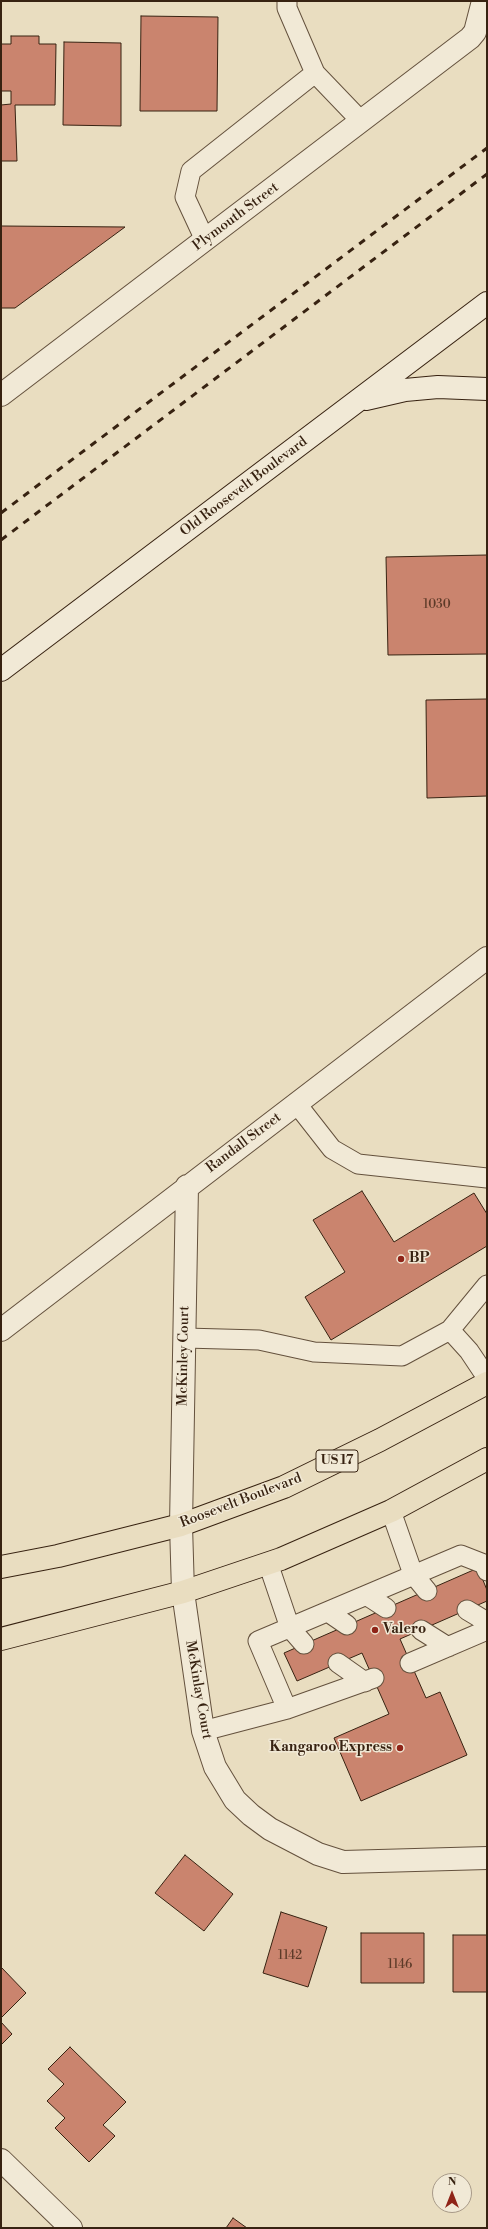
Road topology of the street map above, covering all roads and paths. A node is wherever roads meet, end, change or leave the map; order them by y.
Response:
1 (287, 1) edge
2 (484, 1) edge
3 (487, 10) edge
4 (478, 38) edge
5 (316, 73) junction
6 (362, 121) junction
7 (205, 240) junction
8 (487, 303) edge
9 (487, 389) edge
10 (1, 394) edge
11 (359, 400) junction
12 (1, 670) edge
13 (487, 958) edge
14 (296, 1104) junction
15 (487, 1178) edge
16 (187, 1186) junction
17 (487, 1285) edge
18 (1, 1330) edge
19 (450, 1330) junction
20 (184, 1338) junction
21 (487, 1378) edge
22 (487, 1383) edge
23 (487, 1459) edge
24 (391, 1511) junction
25 (181, 1525) junction
26 (268, 1563) junction
27 (1, 1567) edge
28 (487, 1571) edge
29 (413, 1574) junction
30 (427, 1590) dead end
31 (182, 1592) junction
32 (366, 1595) junction
33 (386, 1608) dead end
34 (467, 1610) dead end
35 (328, 1612) junction
36 (487, 1622) edge
37 (347, 1625) dead end
38 (290, 1628) junction
39 (421, 1630) dead end
40 (487, 1630) edge
41 (1, 1640) edge
42 (304, 1644) dead end
43 (448, 1647) junction
44 (411, 1660) dead end
45 (338, 1664) dead end
46 (287, 1709) junction
47 (203, 1731) junction
48 (487, 1858) edge
49 (1, 2160) edge
50 (71, 2228) edge

1 - 5 lane
2 - 3 street
2 - 4 street, Plymouth Street
4 - 6 street, Plymouth Street
5 - 6 lane
5 - 7 lane
6 - 7 street, Plymouth Street
7 - 10 street, Plymouth Street
8 - 11 street, Old Roosevelt Boulevard
9 - 11 street
11 - 12 street, Old Roosevelt Boulevard
13 - 14 street, Randall Street
14 - 15 lane
14 - 16 street, Randall Street
16 - 18 street, Randall Street
16 - 20 street, McKinley Court
17 - 19 lane
19 - 20 lane
19 - 21 lane
20 - 25 street, McKinley Court
22 - 25 highway, Roosevelt Boulevard / US 17
23 - 24 highway
24 - 26 highway
24 - 29 lane
25 - 27 highway, Roosevelt Boulevard / US 17
25 - 31 street, McKinley Court
26 - 31 highway
26 - 38 lane
28 - 29 lane
29 - 30 lane
29 - 32 lane
31 - 41 highway
31 - 47 street, McKinlay Court
32 - 33 lane
32 - 35 lane
34 - 36 lane
35 - 37 lane
35 - 38 lane
38 - 42 lane
38 - 46 lane
39 - 43 lane
40 - 43 lane
43 - 44 lane
45 - 46 lane
46 - 47 lane
47 - 48 street, McKinlay Court
49 - 50 street

